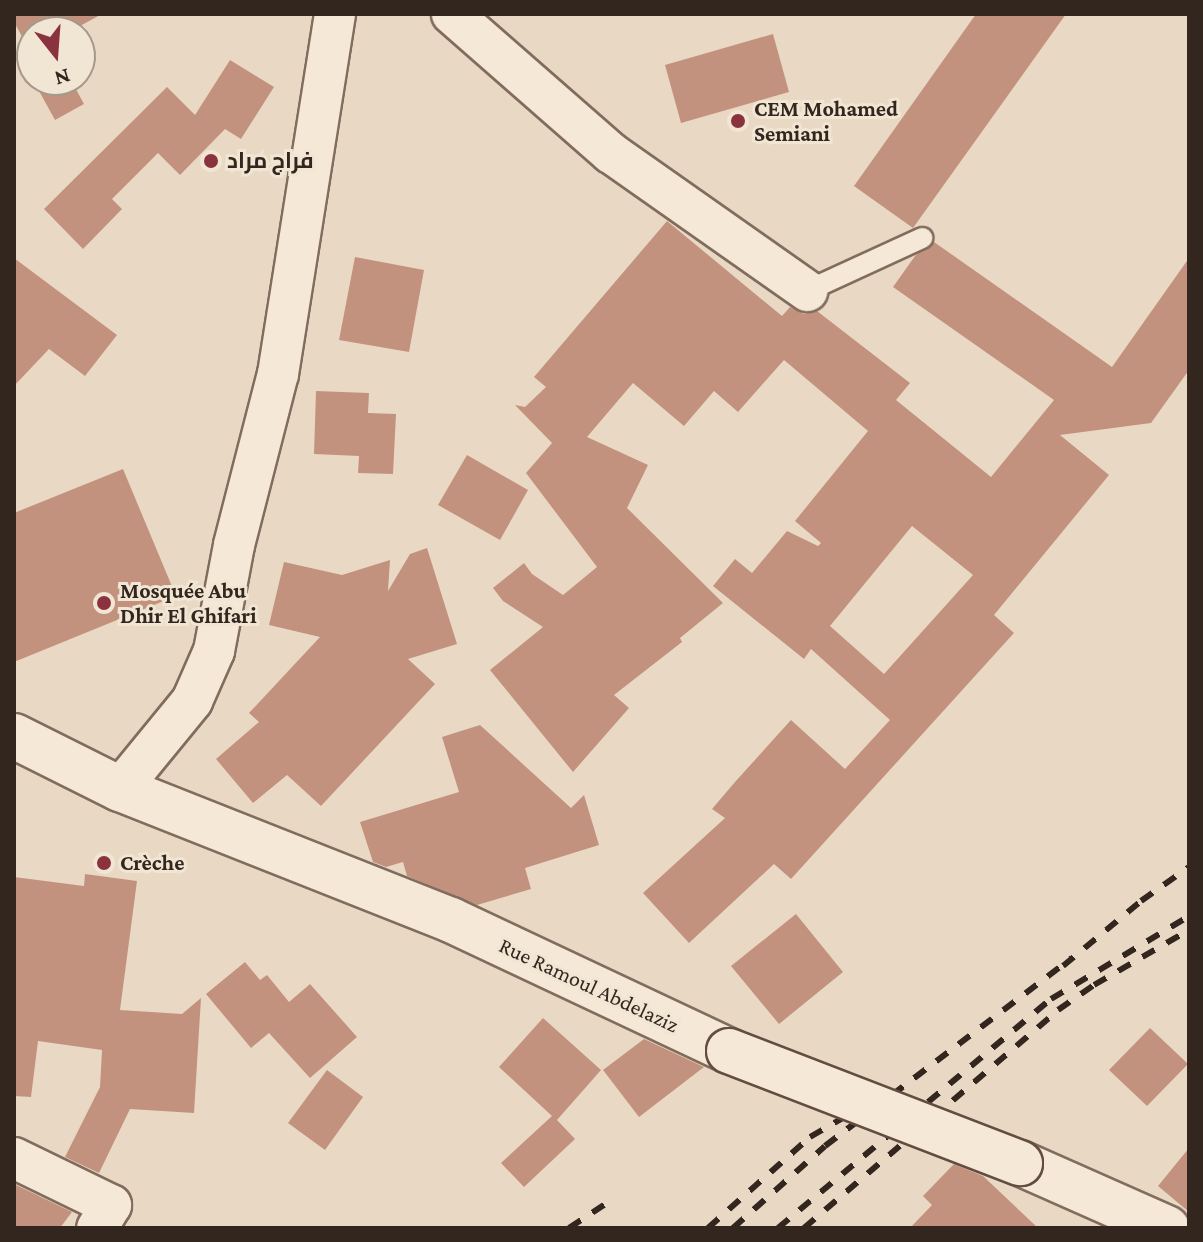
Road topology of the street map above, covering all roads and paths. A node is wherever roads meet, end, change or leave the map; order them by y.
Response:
1 (335, 14) edge
2 (452, 14) edge
3 (922, 238) dead end
4 (807, 291) joint
5 (14, 736) edge
6 (120, 789) junction
7 (14, 1158) edge
8 (104, 1216) edge
9 (1167, 1228) edge

1 - 6 street
2 - 4 street
3 - 4 lane
5 - 6 street, Rue Ramoul Abdelaziz
6 - 9 street, Rue Ramoul Abdelaziz, bridge
7 - 8 street

